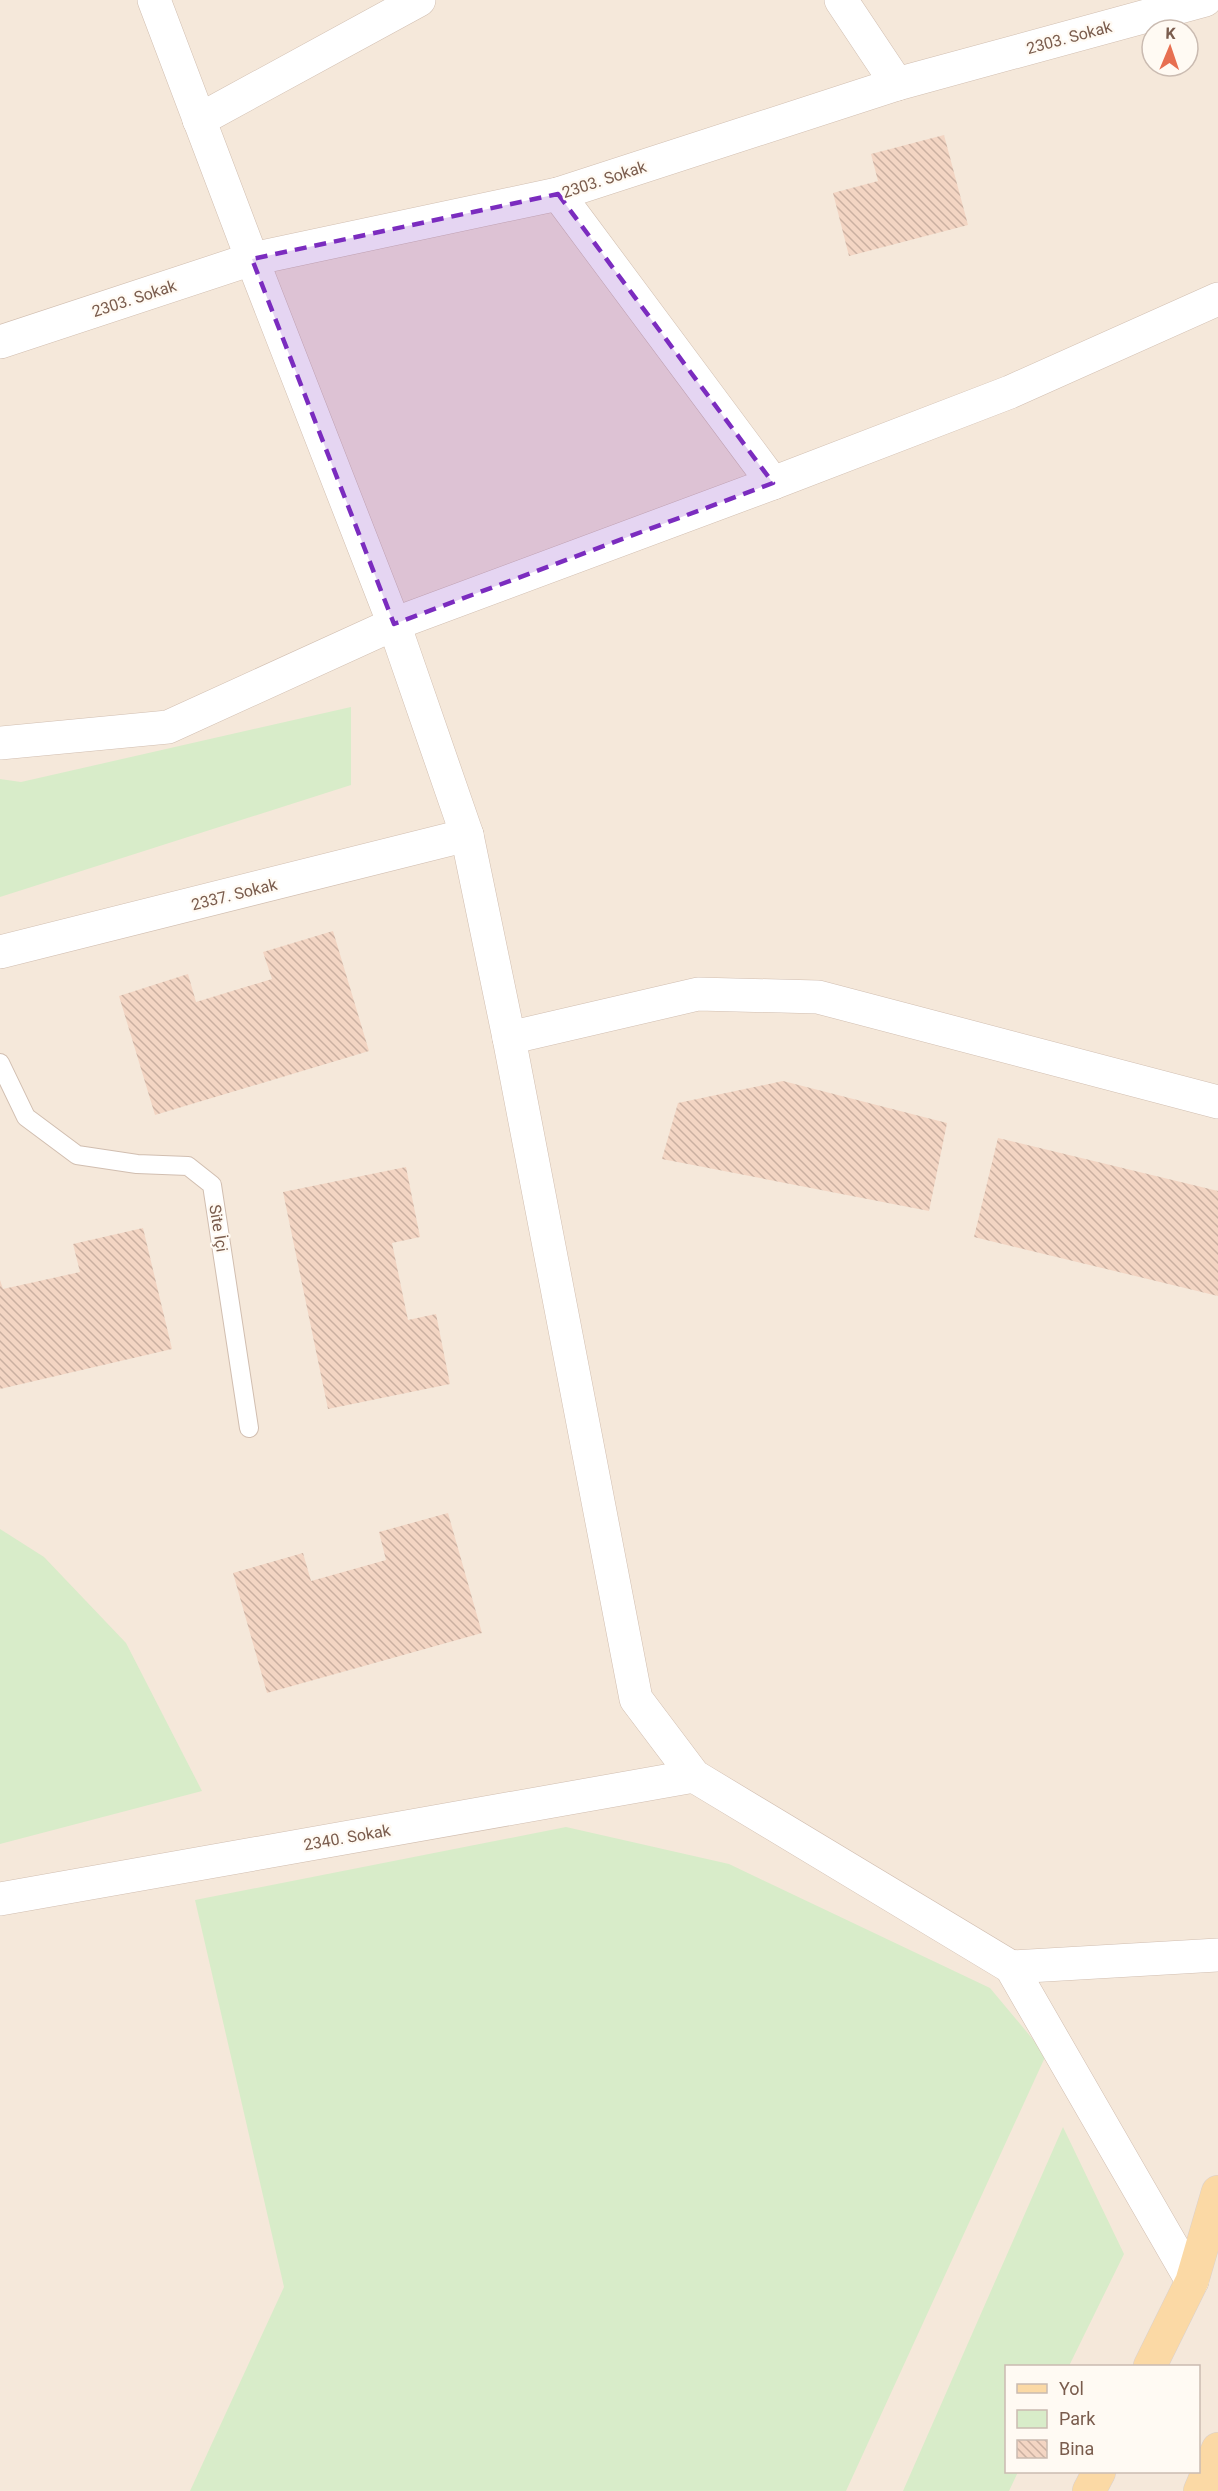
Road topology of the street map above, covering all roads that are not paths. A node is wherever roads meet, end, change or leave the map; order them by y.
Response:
1 (154, 0) edge
2 (419, 0) edge
3 (841, 0) edge
4 (1200, 1) edge
5 (897, 84) junction
6 (200, 120) junction
7 (558, 194) junction
8 (252, 259) junction
9 (1218, 299) edge
10 (0, 342) edge
11 (773, 483) junction
12 (394, 624) junction
13 (0, 743) edge
14 (467, 835) junction
15 (0, 952) edge
16 (509, 1038) junction
17 (0, 1063) edge
18 (1218, 1102) edge
19 (249, 1428) dead end
20 (694, 1776) junction
21 (0, 1899) edge
22 (1218, 1955) edge
23 (1011, 1967) junction
24 (1218, 2192) edge
25 (1192, 2281) junction
26 (1151, 2365) edge
27 (1218, 2449) edge
28 (1098, 2473) edge
29 (1089, 2491) edge
30 (1200, 2491) edge

1 - 6 street
2 - 6 street
3 - 5 street
4 - 5 street, 2303. Sokak
5 - 7 street, 2303. Sokak
6 - 8 street
7 - 8 street, 2303. Sokak
7 - 11 street
8 - 10 street, 2303. Sokak
8 - 12 street
9 - 11 street
11 - 12 street
12 - 13 street
12 - 14 street
14 - 15 street, 2337. Sokak
14 - 16 street
16 - 18 street
16 - 20 street
17 - 19 lane, Site İçi
20 - 21 street, 2340. Sokak
20 - 23 street
22 - 23 street
23 - 25 street
24 - 25 main road
25 - 26 main road
27 - 30 main road
28 - 29 main road

